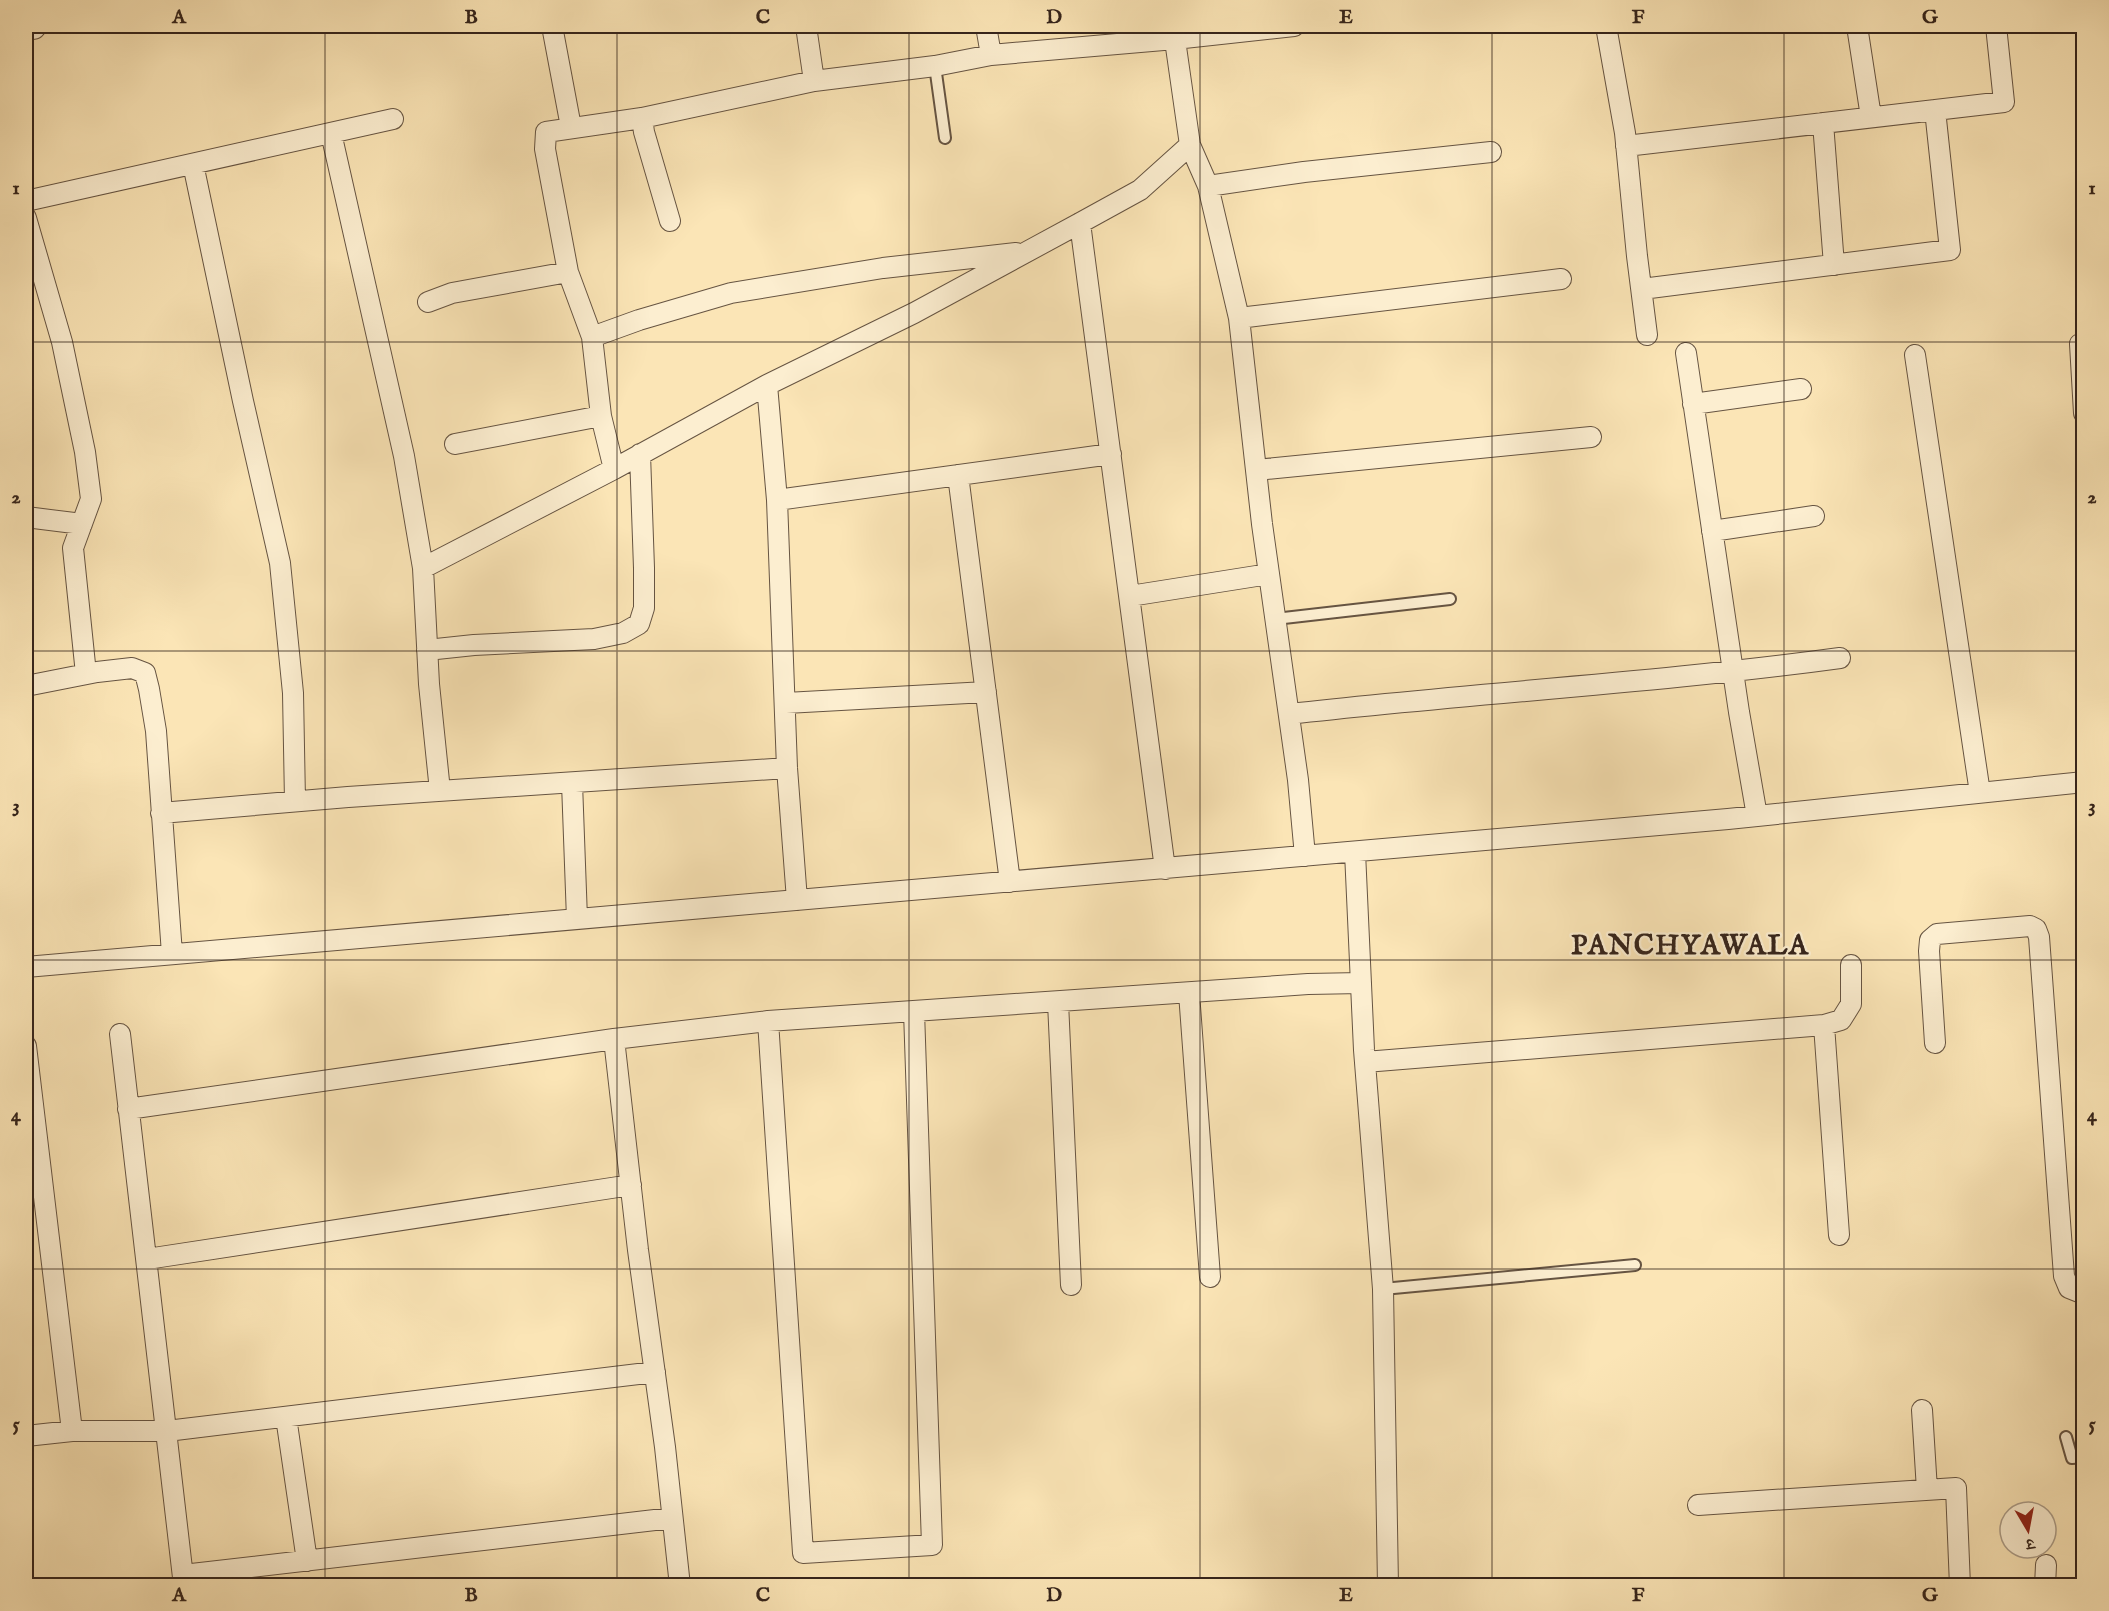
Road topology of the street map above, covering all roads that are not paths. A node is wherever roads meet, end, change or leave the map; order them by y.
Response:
1 (33, 26) edge
2 (552, 26) edge
3 (806, 26) edge
4 (986, 26) edge
5 (1294, 26) edge
6 (1606, 26) edge
7 (1857, 26) edge
8 (1996, 26) edge
9 (26, 27) edge
10 (1174, 32) edge
11 (990, 56) junction
12 (934, 66) junction
13 (814, 81) junction
14 (1935, 110) junction
15 (1871, 117) junction
16 (642, 118) junction
17 (393, 119) dead end
18 (1822, 123) junction
19 (571, 127) junction
20 (331, 133) junction
21 (945, 138) dead end
22 (1190, 145) junction
23 (1626, 146) junction
24 (1491, 152) dead end
25 (193, 164) junction
26 (1208, 186) junction
27 (26, 201) edge
28 (26, 218) edge
29 (670, 221) dead end
30 (1080, 223) junction
31 (1027, 252) junction
32 (1834, 265) junction
33 (568, 272) junction
34 (1561, 279) dead end
35 (1641, 289) junction
36 (428, 302) dead end
37 (1239, 318) junction
38 (1647, 335) dead end
39 (592, 337) junction
40 (2084, 342) edge
41 (1686, 353) dead end
42 (1915, 355) dead end
43 (767, 385) junction
44 (1802, 389) dead end
45 (1693, 404) junction
46 (2084, 413) edge
47 (601, 416) junction
48 (1591, 437) dead end
49 (454, 444) dead end
50 (640, 454) junction
51 (1111, 454) junction
52 (615, 469) junction
53 (1256, 470) junction
54 (958, 475) junction
55 (777, 500) junction
56 (1814, 516) dead end
57 (26, 517) edge
58 (82, 524) junction
59 (1712, 531) junction
60 (423, 568) junction
61 (1269, 574) junction
62 (1130, 596) junction
63 (1450, 599) dead end
64 (1275, 619) junction
65 (427, 650) junction
66 (1840, 658) dead end
67 (1733, 672) junction
68 (86, 674) junction
69 (26, 687) edge
70 (986, 692) junction
71 (786, 703) junction
72 (1289, 714) junction
73 (787, 768) junction
74 (2084, 782) edge
75 (572, 783) junction
76 (440, 792) junction
77 (1980, 793) junction
78 (295, 801) junction
79 (161, 813) junction
80 (1756, 816) junction
81 (1355, 852) junction
82 (1305, 856) junction
83 (1165, 868) junction
84 (1010, 882) junction
85 (797, 900) junction
86 (577, 919) junction
87 (172, 954) junction
88 (1851, 965) dead end
89 (26, 967) edge
90 (1361, 983) junction
91 (1189, 993) junction
92 (1058, 1002) junction
93 (914, 1011) junction
94 (768, 1021) junction
95 (1824, 1025) junction
96 (120, 1034) dead end
97 (614, 1039) junction
98 (1935, 1042) dead end
99 (26, 1046) edge
100 (1365, 1062) junction
101 (129, 1109) junction
102 (631, 1185) junction
103 (1839, 1235) dead end
104 (147, 1260) junction
105 (1635, 1265) dead end
106 (1210, 1276) dead end
107 (1071, 1285) dead end
108 (1383, 1288) junction
109 (2084, 1294) edge
110 (656, 1372) junction
111 (1922, 1410) dead end
112 (286, 1417) junction
113 (72, 1431) junction
114 (167, 1431) junction
115 (26, 1436) edge
116 (2066, 1437) dead end
117 (2084, 1457) edge
118 (1927, 1490) junction
119 (1698, 1505) dead end
120 (672, 1518) junction
121 (307, 1561) junction
122 (2046, 1565) dead end
123 (184, 1580) edge
124 (680, 1586) edge
125 (1388, 1586) edge
126 (1960, 1586) edge
127 (2045, 1586) edge

1 - 9 street
2 - 19 street
3 - 13 street
4 - 11 street
5 - 10 street
6 - 23 street
7 - 15 street
8 - 14 street
10 - 11 street
10 - 22 street
11 - 12 street
12 - 13 street
12 - 21 lane
13 - 16 street
14 - 15 street
14 - 32 street
15 - 18 street
16 - 19 street
16 - 29 street
17 - 20 street
18 - 23 street
18 - 32 street
19 - 33 street
20 - 25 street
20 - 60 street
22 - 26 street
22 - 30 street
23 - 35 street
24 - 26 street
25 - 27 street
25 - 78 street
26 - 37 street
28 - 58 street
30 - 31 street
30 - 51 street
31 - 39 street
31 - 43 street
32 - 35 street
33 - 36 street
33 - 39 street
34 - 37 street
35 - 38 street
37 - 53 street
39 - 47 street
40 - 46 street
41 - 45 street
42 - 77 street
43 - 50 street
43 - 55 street
44 - 45 street
45 - 59 street
47 - 49 street
47 - 52 street
48 - 53 street
50 - 52 street
50 - 65 street
51 - 54 street
51 - 62 street
52 - 60 street
53 - 61 street
54 - 55 street
54 - 70 street
55 - 71 street
56 - 59 street
57 - 58 street
58 - 68 street
59 - 67 street
60 - 65 street
61 - 62 street
61 - 64 street
62 - 83 street
63 - 64 lane
64 - 72 street
65 - 76 street
66 - 67 street
67 - 72 street
67 - 80 street
68 - 69 street
68 - 79 street
70 - 71 street
70 - 84 street
71 - 73 street
72 - 82 street
73 - 75 street
73 - 85 street
74 - 77 street
75 - 76 street
75 - 86 street
76 - 78 street
77 - 80 street
78 - 79 street
79 - 87 street
80 - 81 street
81 - 82 street
81 - 90 street
82 - 83 street
83 - 84 street
84 - 85 street
85 - 86 street
86 - 87 street
87 - 89 street
88 - 95 street
90 - 91 street
90 - 100 street
91 - 92 street
91 - 106 street
92 - 93 street
92 - 107 street
93 - 94 street
93 - 94 street
94 - 97 street
95 - 100 street
95 - 103 street
96 - 101 street
97 - 101 street
97 - 102 street
98 - 109 street
99 - 113 street
100 - 108 street
101 - 104 street
102 - 104 street
102 - 110 street
104 - 114 street
105 - 108 lane
108 - 125 street
110 - 112 street
110 - 120 street
111 - 118 street
112 - 114 street
112 - 121 street
113 - 114 street
113 - 115 street
114 - 123 street
116 - 117 lane
118 - 119 street
118 - 126 street
120 - 121 street
120 - 124 street
121 - 123 street
122 - 127 street

